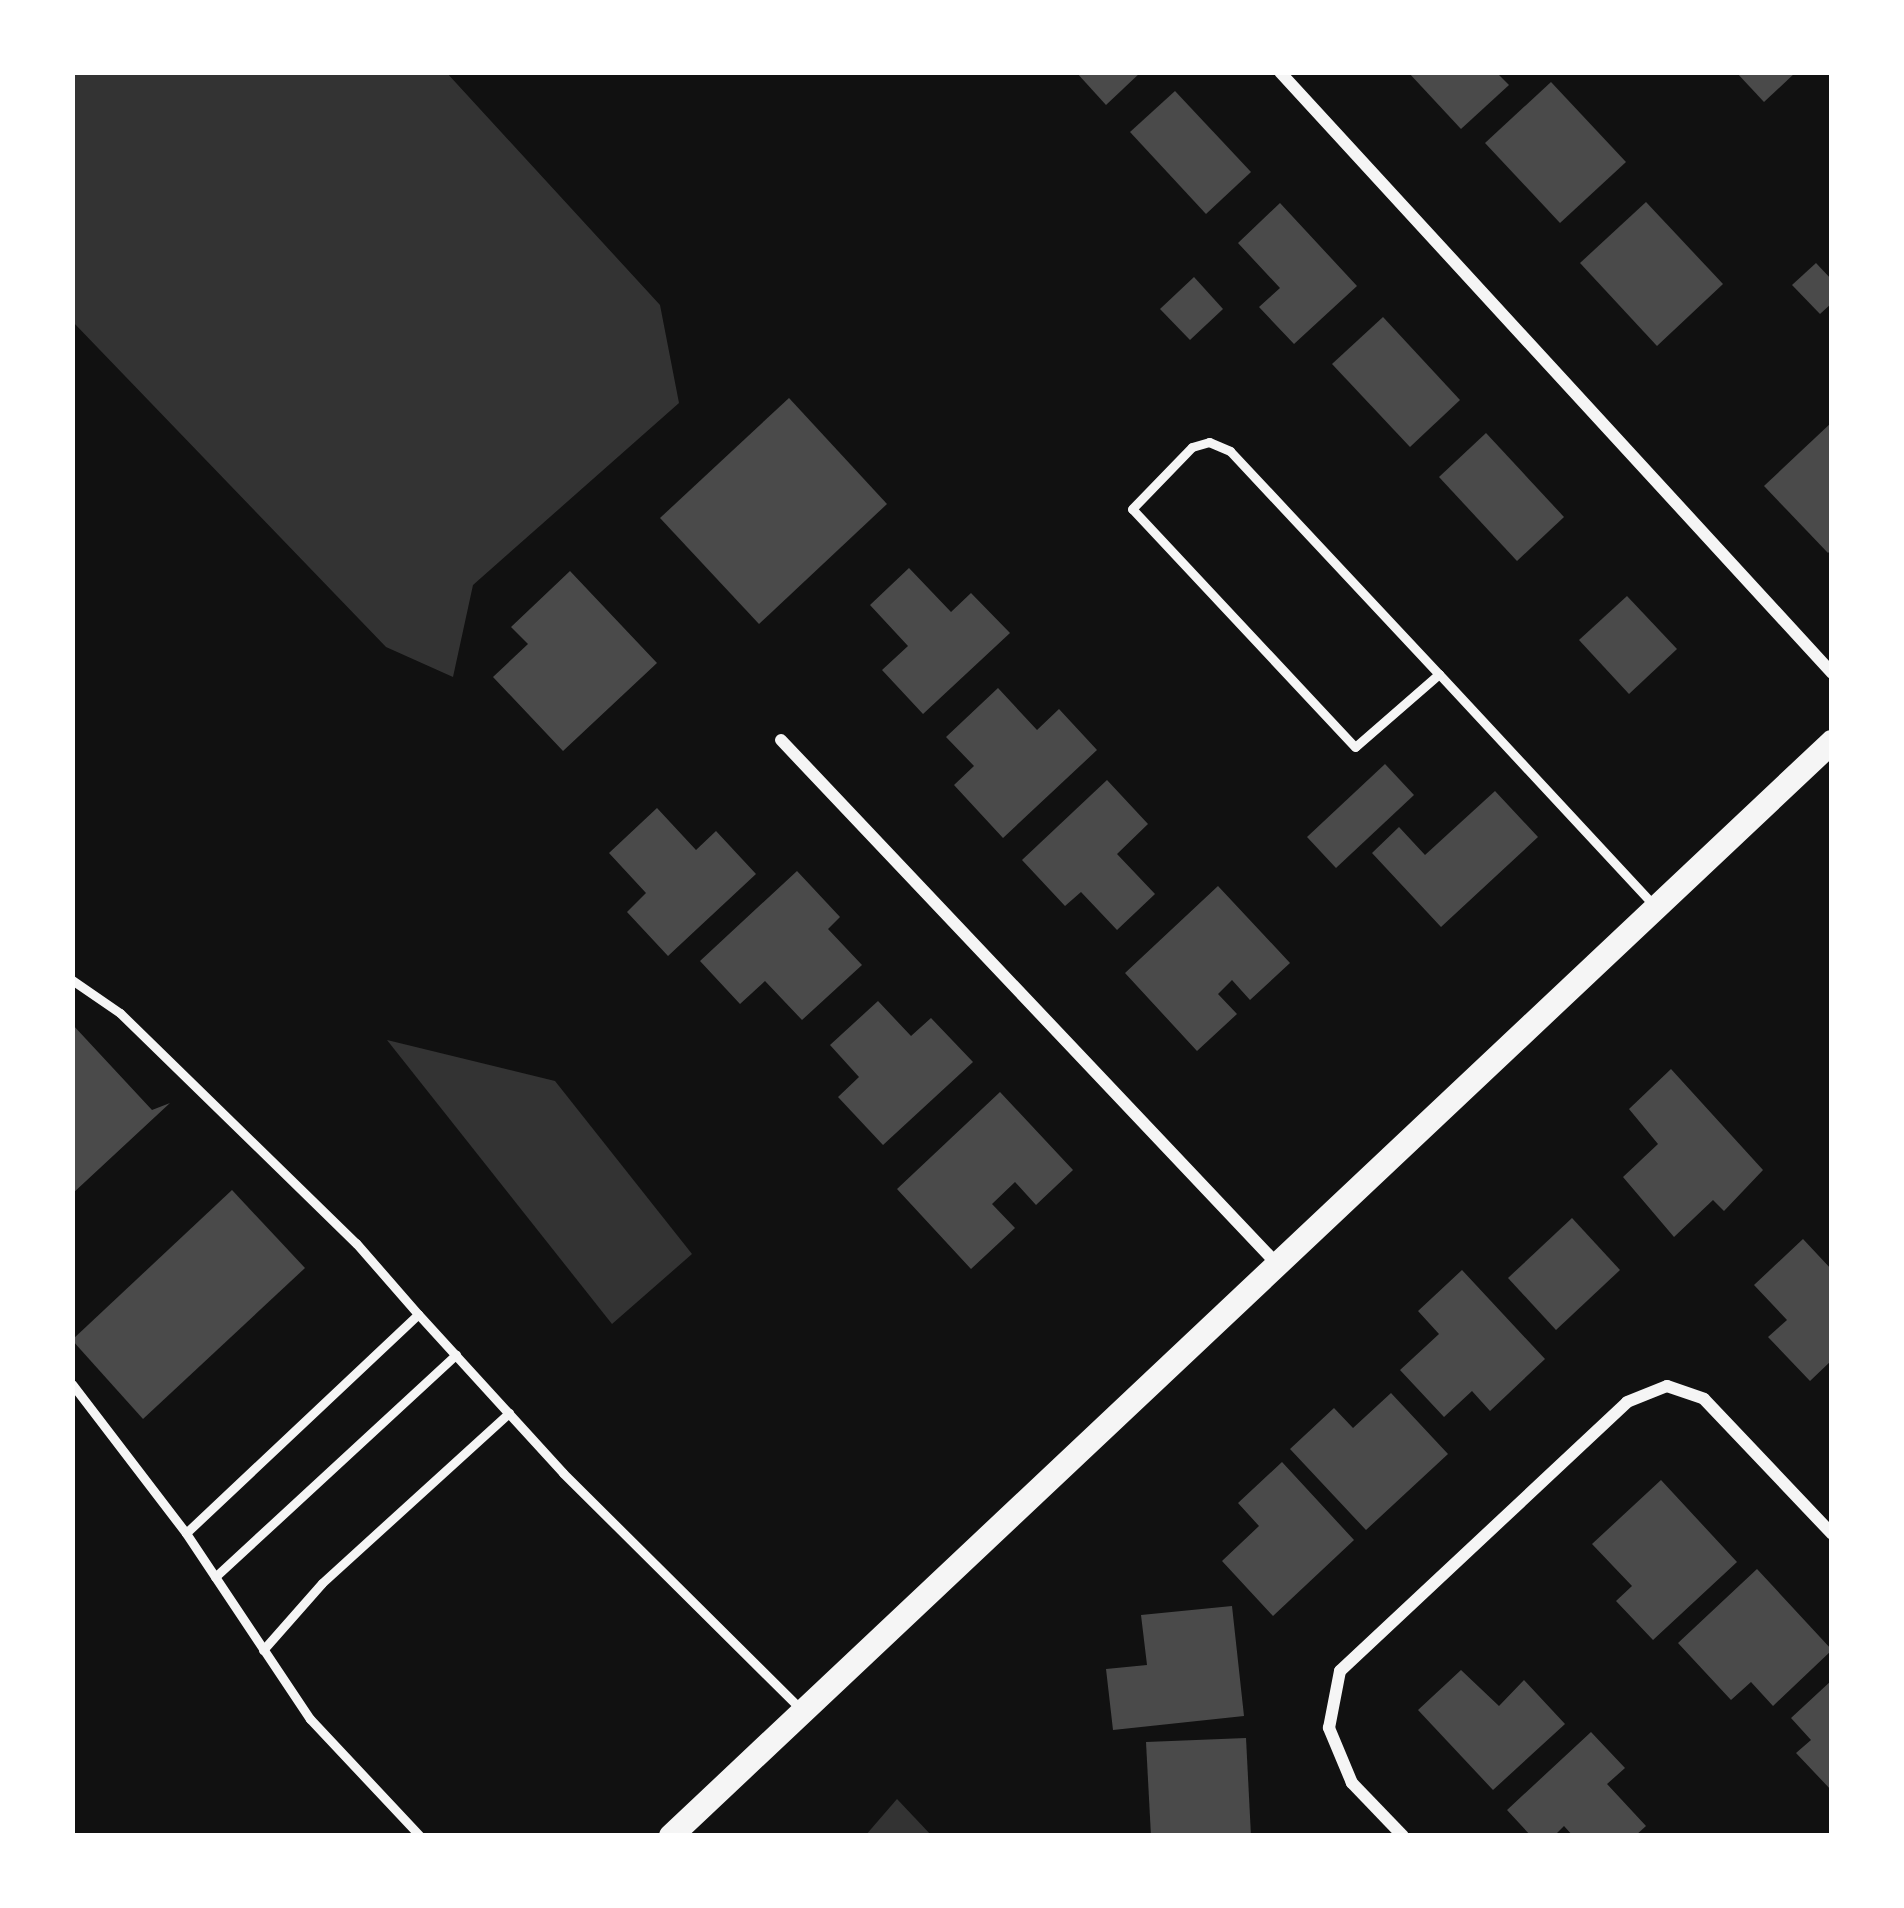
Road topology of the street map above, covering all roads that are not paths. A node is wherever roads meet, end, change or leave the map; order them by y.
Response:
1 (1280, 72) edge
2 (1832, 673) edge
3 (1439, 674) junction
4 (781, 740) dead end
5 (1832, 742) edge
6 (1656, 908) junction
7 (72, 980) edge
8 (1278, 1265) junction
9 (418, 1314) junction
10 (456, 1355) junction
11 (72, 1384) edge
12 (509, 1414) junction
13 (186, 1533) junction
14 (1832, 1534) edge
15 (215, 1577) junction
16 (263, 1650) junction
17 (803, 1711) junction
18 (420, 1836) edge
19 (671, 1836) edge
20 (1403, 1836) edge

1 - 2 street
3 - 3 lane
3 - 6 lane
4 - 8 street
5 - 6 main road
6 - 8 main road
7 - 9 lane
8 - 17 main road
9 - 10 lane
9 - 13 lane
10 - 12 lane
10 - 15 lane
11 - 13 lane
12 - 16 lane
12 - 17 lane
13 - 15 lane
14 - 20 street
15 - 16 lane
16 - 18 lane
17 - 19 main road

